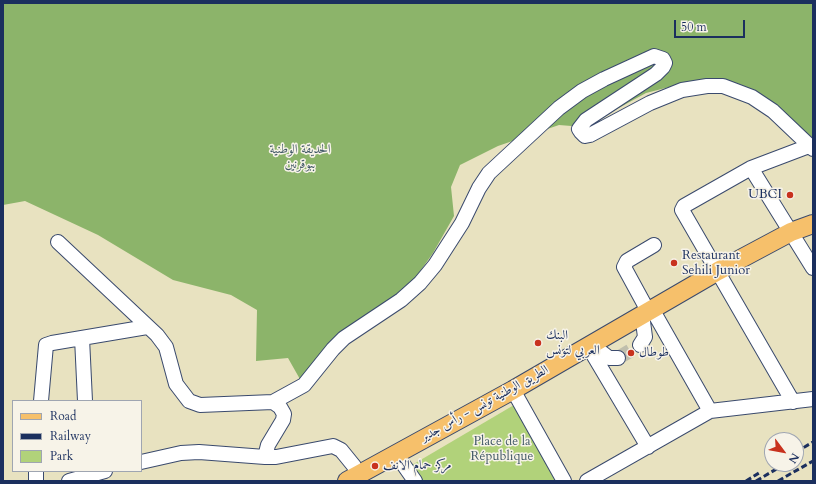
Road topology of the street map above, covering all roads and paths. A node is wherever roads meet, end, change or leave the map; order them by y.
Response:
1 (811, 148) edge
2 (751, 168) junction
3 (813, 224) edge
4 (791, 232) junction
5 (58, 242) dead end
6 (654, 245) dead end
7 (813, 268) edge
8 (718, 271) junction
9 (647, 311) junction
10 (147, 327) junction
11 (82, 338) junction
12 (590, 345) junction
13 (640, 345) tunnel mouth
14 (618, 358) dead end
15 (513, 390) junction
16 (813, 399) edge
17 (41, 400) edge
18 (85, 400) edge
19 (273, 402) junction
20 (793, 402) junction
21 (710, 411) junction
22 (648, 447) junction
23 (396, 454) junction
24 (265, 457) junction
25 (142, 462) edge
26 (97, 472) edge
27 (353, 478) edge
28 (69, 481) edge
29 (415, 481) edge
30 (564, 481) edge
31 (587, 481) edge

1 - 2 street
1 - 19 street
2 - 4 street
2 - 8 street
3 - 4 main road, الطريق الوطنية تونس - رأس جدير
4 - 7 street
4 - 8 main road, الطريق الوطنية تونس - رأس جدير
5 - 10 street
6 - 9 street
8 - 9 main road, الطريق الوطنية تونس - رأس جدير
8 - 20 street
9 - 12 main road, الطريق الوطنية تونس - رأس جدير
9 - 13 street
9 - 21 street
10 - 11 street
10 - 19 street
11 - 17 street
11 - 18 street
12 - 14 street
12 - 15 main road, الطريق الوطنية تونس - رأس جدير
12 - 22 street
15 - 23 main road, الطريق الوطنية تونس - رأس جدير
15 - 30 street
16 - 20 street
19 - 24 street
20 - 21 street
21 - 22 street
22 - 31 street
23 - 27 main road, الطريق الوطنية تونس - رأس جدير
23 - 29 street
24 - 25 street
24 - 27 street
26 - 28 street

